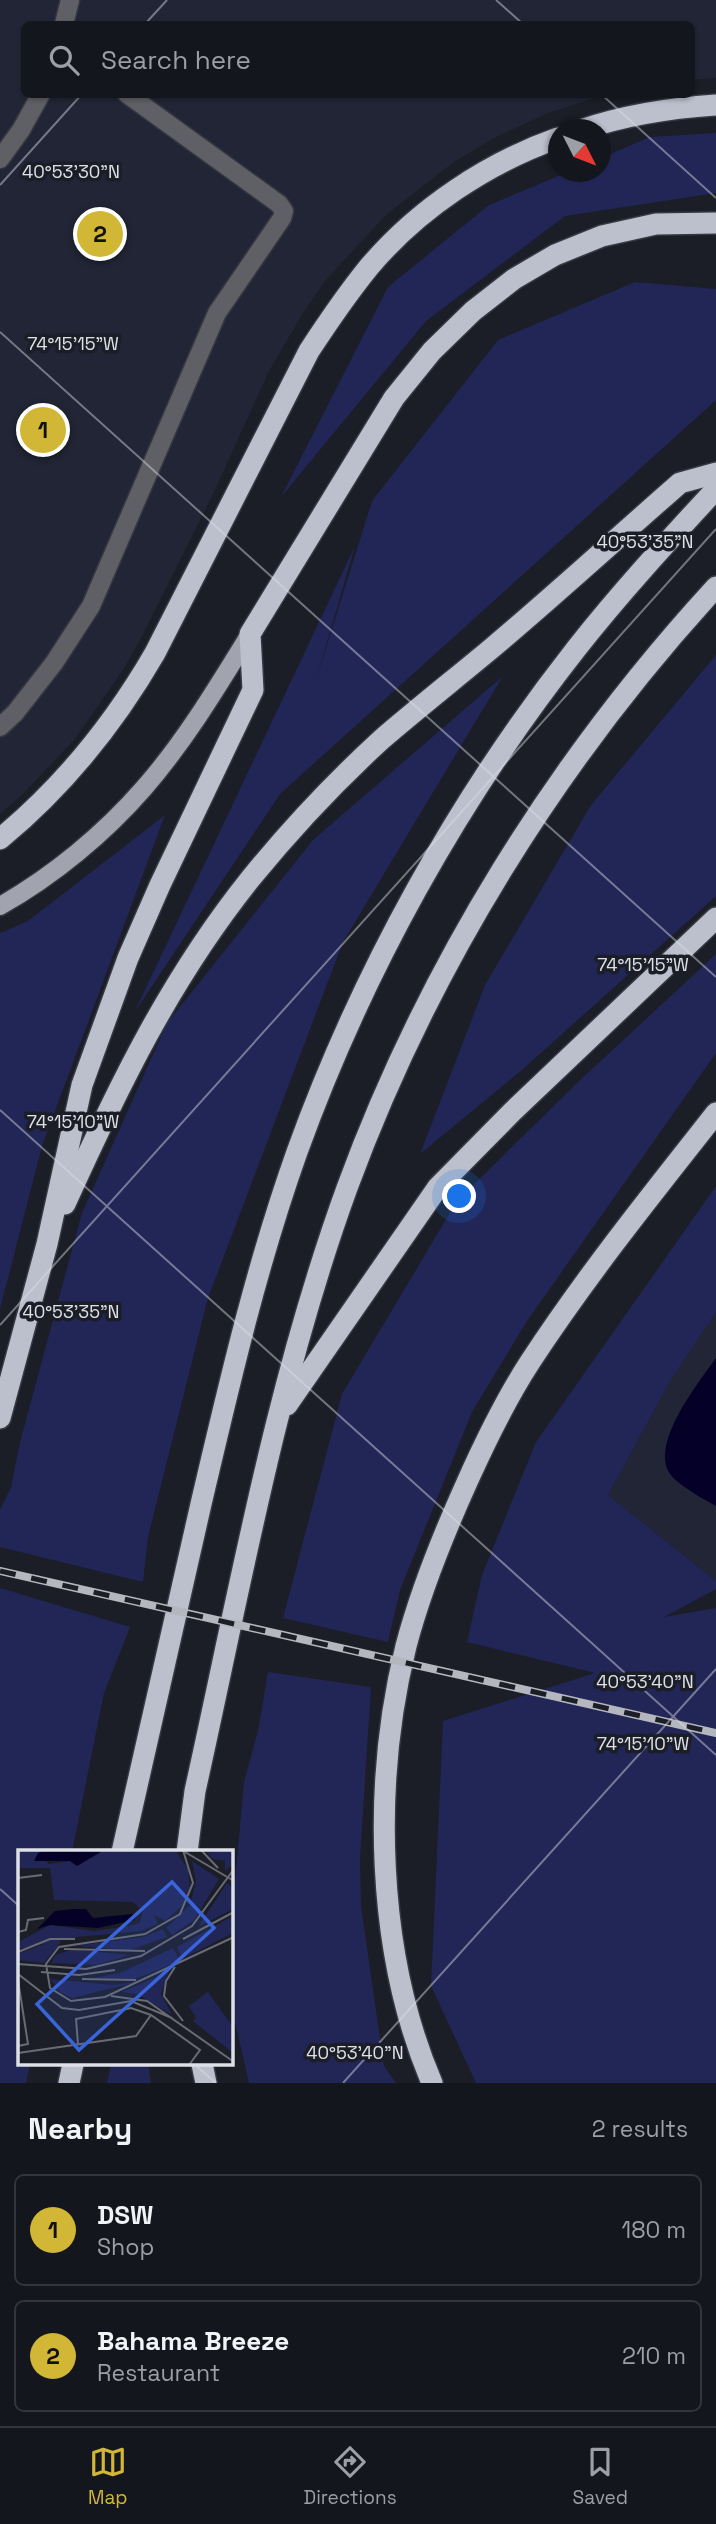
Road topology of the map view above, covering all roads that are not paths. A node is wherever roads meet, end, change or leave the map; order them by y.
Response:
1 (70, 0) edge
2 (65, 21) edge
3 (39, 98) edge
4 (133, 98) edge
5 (716, 105) edge
6 (611, 122) edge
7 (548, 141) edge
8 (0, 159) edge
9 (716, 223) edge
10 (716, 473) edge
11 (716, 488) edge
12 (716, 587) edge
13 (250, 634) junction
14 (0, 727) edge
15 (0, 839) edge
16 (0, 906) edge
17 (716, 918) edge
18 (716, 1113) edge
19 (47, 1244) junction
20 (0, 1418) edge
21 (277, 1419) junction
22 (122, 1850) edge
23 (187, 1850) edge
24 (72, 2066) edge
25 (68, 2083) edge
26 (432, 2083) edge

1 - 2 lane
3 - 8 lane
4 - 14 lane
5 - 6 highway
7 - 15 highway
9 - 13 highway
10 - 19 highway
11 - 22 highway
12 - 21 highway
13 - 16 main road
13 - 19 highway
17 - 21 highway
18 - 26 highway
19 - 20 highway
21 - 23 highway
24 - 25 highway

